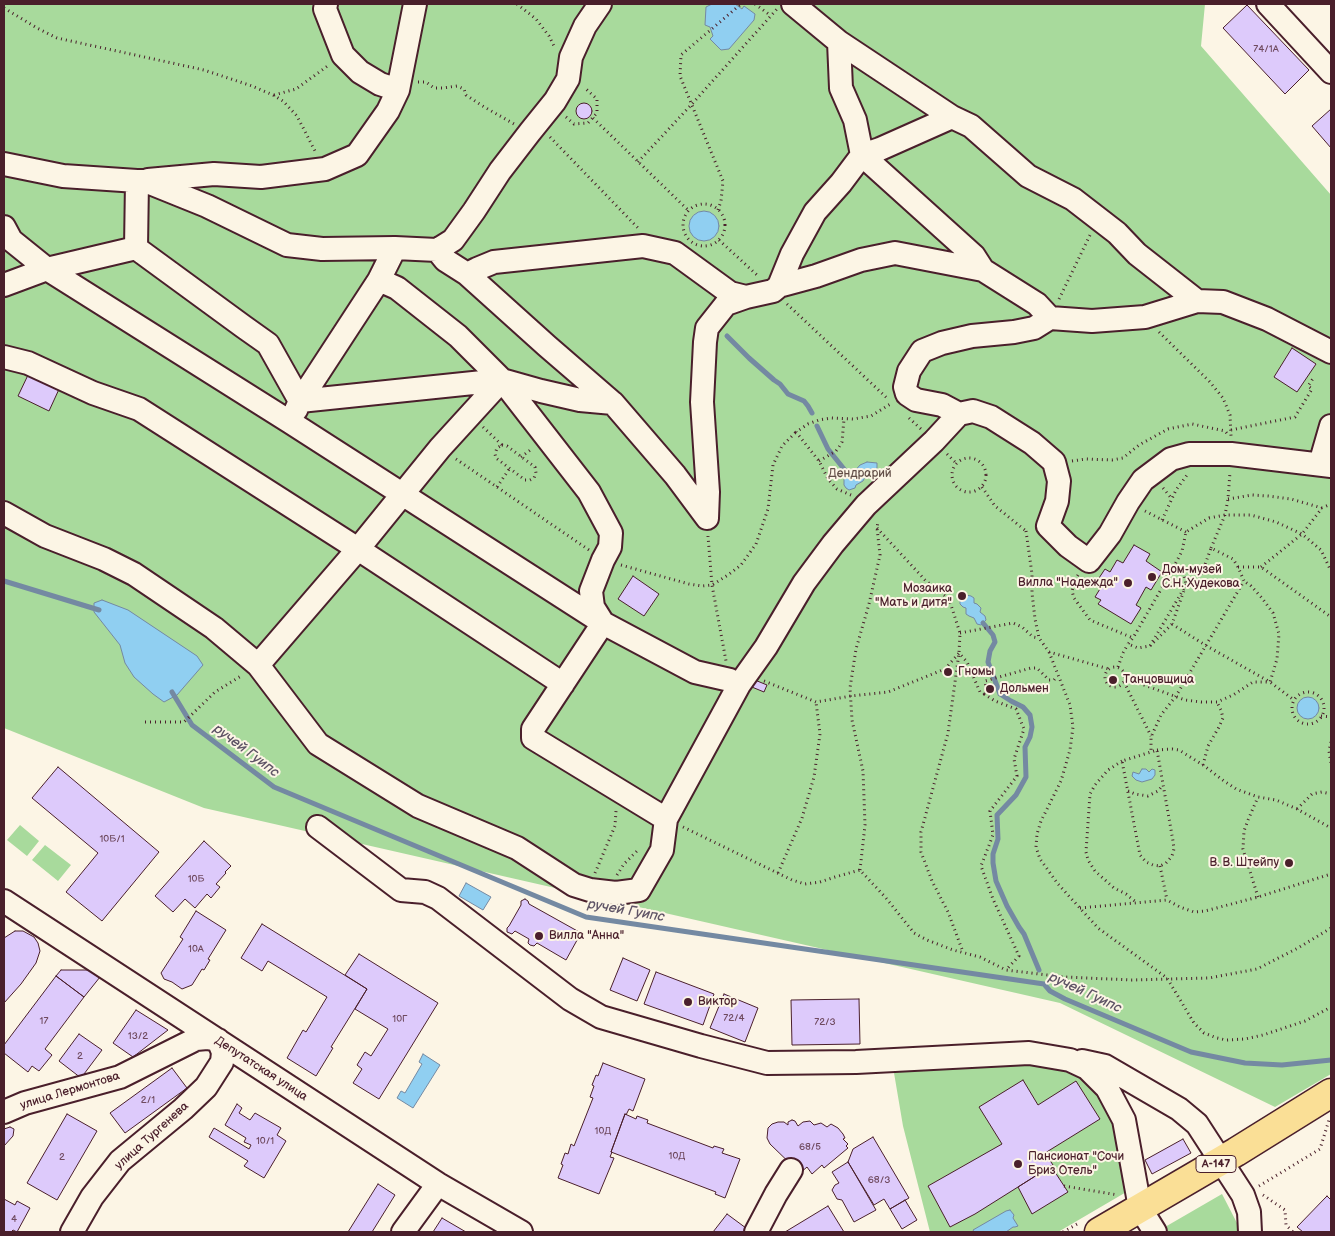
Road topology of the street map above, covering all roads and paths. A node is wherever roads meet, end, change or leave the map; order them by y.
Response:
1 (326, 4) edge
2 (415, 4) edge
3 (517, 4) edge
4 (600, 4) edge
5 (741, 4) edge
6 (755, 4) edge
7 (781, 4) edge
8 (793, 4) edge
9 (1268, 4) edge
10 (4, 8) edge
11 (771, 15) junction
12 (839, 42) junction
13 (343, 55) junction
14 (1331, 72) edge
15 (573, 77) junction
16 (398, 90) junction
17 (273, 95) junction
18 (692, 104) junction
19 (563, 115) dead end
20 (952, 117) junction
21 (593, 118) junction
22 (530, 132) junction
23 (862, 155) junction
24 (638, 162) junction
25 (4, 164) edge
26 (325, 169) junction
27 (141, 181) junction
28 (688, 210) junction
29 (718, 210) junction
30 (1098, 219) junction
31 (4, 227) edge
32 (719, 240) junction
33 (136, 248) junction
34 (395, 248) junction
35 (660, 249) junction
36 (437, 250) junction
37 (47, 269) junction
38 (984, 270) junction
39 (467, 274) junction
40 (379, 280) junction
41 (4, 285) edge
42 (776, 288) junction
43 (746, 297) junction
44 (1197, 301) junction
45 (1145, 317) junction
46 (1050, 318) junction
47 (1331, 352) edge
48 (4, 357) edge
49 (1314, 377) dead end
50 (502, 380) junction
51 (300, 401) junction
52 (613, 403) junction
53 (960, 414) junction
54 (470, 415) junction
55 (906, 416) dead end
56 (844, 419) junction
57 (290, 422) junction
58 (1331, 426) edge
59 (1231, 430) junction
60 (796, 432) junction
61 (934, 441) junction
62 (502, 445) junction
63 (440, 448) junction
64 (1202, 454) junction
65 (1231, 454) junction
66 (819, 461) junction
67 (1054, 462) junction
68 (957, 464) junction
69 (1326, 465) edge
70 (510, 468) junction
71 (497, 487) junction
72 (982, 487) junction
73 (881, 490) junction
74 (856, 491) dead end
75 (402, 494) junction
76 (1228, 499) junction
77 (1128, 502) junction
78 (1331, 504) edge
79 (1322, 508) junction
80 (4, 513) edge
81 (1225, 515) junction
82 (707, 518) junction
83 (1162, 520) junction
84 (1048, 526) junction
85 (877, 528) junction
86 (1026, 531) junction
87 (1186, 532) junction
88 (1302, 534) junction
89 (1212, 548) junction
90 (358, 549) junction
91 (603, 560) junction
92 (1089, 561) junction
93 (1238, 567) junction
94 (1261, 567) junction
95 (1331, 571) edge
96 (1171, 572) junction
97 (1244, 581) junction
98 (712, 585) junction
99 (1186, 585) junction
100 (1331, 617) edge
101 (603, 623) junction
102 (1172, 624) junction
103 (960, 633) junction
104 (1039, 638) junction
105 (1133, 638) junction
106 (1128, 644) junction
107 (1150, 646) junction
108 (1205, 646) junction
109 (1049, 652) junction
110 (958, 654) junction
111 (258, 665) junction
112 (1118, 667) junction
113 (1109, 669) junction
114 (1058, 675) junction
115 (739, 679) junction
116 (1125, 680) junction
117 (1270, 682) junction
118 (563, 684) junction
119 (984, 694) junction
120 (851, 696) junction
121 (1176, 696) junction
122 (1294, 700) junction
123 (816, 702) junction
124 (1217, 702) junction
125 (1322, 716) junction
126 (1331, 717) edge
127 (145, 722) dead end
128 (1151, 737) junction
129 (1331, 742) edge
130 (1157, 750) junction
131 (1151, 752) junction
132 (1122, 762) junction
133 (1331, 764) edge
134 (1203, 765) junction
135 (1163, 785) junction
136 (618, 790) junction
137 (1128, 791) junction
138 (1331, 794) edge
139 (1258, 797) junction
140 (1297, 809) junction
141 (665, 826) junction
142 (318, 827) dead end
143 (1331, 828) edge
144 (1160, 866) junction
145 (860, 870) junction
146 (778, 873) junction
147 (1331, 874) edge
148 (598, 891) junction
149 (1258, 897) junction
150 (1167, 900) junction
151 (4, 901) edge
152 (1137, 903) junction
153 (1079, 908) junction
154 (1331, 928) edge
155 (963, 953) junction
156 (1006, 970) junction
157 (1167, 978) junction
158 (1331, 1007) edge
159 (218, 1040) junction
160 (1070, 1060) junction
161 (1330, 1105) edge
162 (4, 1112) edge
163 (1220, 1161) junction
164 (790, 1170) dead end
165 (438, 1184) junction
166 (1064, 1186) dead end
167 (1249, 1192) junction
168 (1132, 1202) junction
169 (72, 1232) edge
170 (403, 1232) edge
171 (521, 1232) edge
172 (756, 1232) edge
173 (1099, 1232) edge
174 (1154, 1232) edge
175 (1250, 1232) edge
176 (1293, 1232) edge

1 - 13 street
2 - 16 street
3 - 15 path
4 - 15 street
5 - 18 path
6 - 11 path
7 - 11 path
8 - 12 street
9 - 14 street
10 - 17 path
11 - 18 path
12 - 20 street
12 - 23 street
13 - 16 street
13 - 17 path
15 - 21 path
15 - 22 street
16 - 22 path
16 - 26 street
17 - 26 path
18 - 24 path
18 - 29 path
19 - 21 path
20 - 23 street
20 - 30 street
21 - 24 path
22 - 35 path
22 - 36 street
23 - 38 street
23 - 42 street
24 - 28 path
25 - 27 street
26 - 27 street
27 - 33 street
27 - 34 street
28 - 29 path
28 - 32 path
29 - 32 path
30 - 44 street
30 - 46 path
31 - 37 street
32 - 42 path
33 - 37 street
33 - 51 street
34 - 36 street
34 - 40 street
35 - 39 street
35 - 43 street
36 - 39 street
37 - 41 street
37 - 57 street
38 - 42 street
38 - 46 street
39 - 52 street
40 - 50 street
40 - 51 street
42 - 43 street
42 - 56 path
43 - 82 street
44 - 45 street
44 - 47 street
45 - 46 street
45 - 59 path
46 - 53 street
48 - 90 street
49 - 59 path
50 - 51 street
50 - 52 street
50 - 54 street
50 - 91 street
51 - 57 street
52 - 82 street
53 - 61 street
53 - 67 street
54 - 62 path
54 - 63 street
55 - 61 path
56 - 60 path
56 - 66 path
57 - 75 street
58 - 69 street
59 - 67 path
60 - 66 path
60 - 98 path
61 - 68 path
61 - 73 street
62 - 70 path
62 - 70 path
63 - 71 path
63 - 75 street
64 - 65 street
64 - 77 street
64 - 83 path
65 - 69 street
65 - 76 path
66 - 74 path
67 - 84 street
68 - 72 path
68 - 72 path
70 - 71 path
71 - 91 path
72 - 86 path
73 - 85 path
73 - 115 street
75 - 90 street
75 - 101 street
76 - 79 path
76 - 81 path
77 - 83 path
77 - 92 street
78 - 79 path
79 - 88 path
80 - 111 street
81 - 87 path
81 - 88 path
81 - 89 path
82 - 98 path
83 - 87 path
84 - 86 path
84 - 92 street
85 - 103 path
85 - 120 path
86 - 104 path
87 - 96 path
88 - 94 path
88 - 95 path
89 - 93 path
89 - 99 path
90 - 111 street
90 - 118 street
91 - 98 path
91 - 101 street
92 - 105 path
93 - 94 path
93 - 97 path
94 - 100 path
96 - 99 path
96 - 105 path
97 - 108 path
97 - 117 path
98 - 115 path
99 - 102 path
99 - 107 path
101 - 115 street
101 - 118 street
102 - 107 path
102 - 108 path
103 - 104 path
103 - 110 path
104 - 109 path
105 - 106 path
106 - 107 path
106 - 112 path
108 - 117 path
108 - 121 path
109 - 113 path
109 - 114 path
110 - 119 path
110 - 120 path
110 - 155 path
111 - 127 path
111 - 148 street
112 - 113 path
112 - 116 path
113 - 116 path
114 - 119 path
114 - 153 path
115 - 123 path
115 - 141 street
116 - 121 path
116 - 128 path
117 - 122 path
117 - 124 path
118 - 136 street
119 - 156 path
120 - 123 path
120 - 145 path
121 - 124 path
121 - 128 path
122 - 125 path
122 - 125 path
123 - 146 path
124 - 134 path
125 - 126 path
128 - 131 path
129 - 133 path
130 - 131 path
130 - 134 path
130 - 135 path
131 - 132 path
132 - 137 path
132 - 152 path
134 - 139 path
135 - 137 path
135 - 144 path
136 - 141 street
136 - 148 path
137 - 144 path
138 - 140 path
139 - 140 path
139 - 149 path
140 - 143 path
141 - 146 path
141 - 148 path
141 - 148 street
142 - 160 street
144 - 150 path
145 - 146 path
145 - 155 path
147 - 149 path
149 - 150 path
150 - 152 path
151 - 159 street, Депутатская улица
152 - 153 path
153 - 157 path
154 - 157 path
155 - 156 path
156 - 157 path
157 - 158 path
159 - 162 street, улица Лермонтова
159 - 165 street, Депутатская улица
159 - 169 street, улица Тургенева
160 - 163 street
160 - 168 street
161 - 163 main road, А-147
161 - 167 path
163 - 167 street
163 - 168 main road, А-147
164 - 172 street
165 - 170 street
165 - 171 street, Депутатская улица
166 - 168 path
167 - 175 street
167 - 176 path
168 - 173 main road, А-147
168 - 174 street

